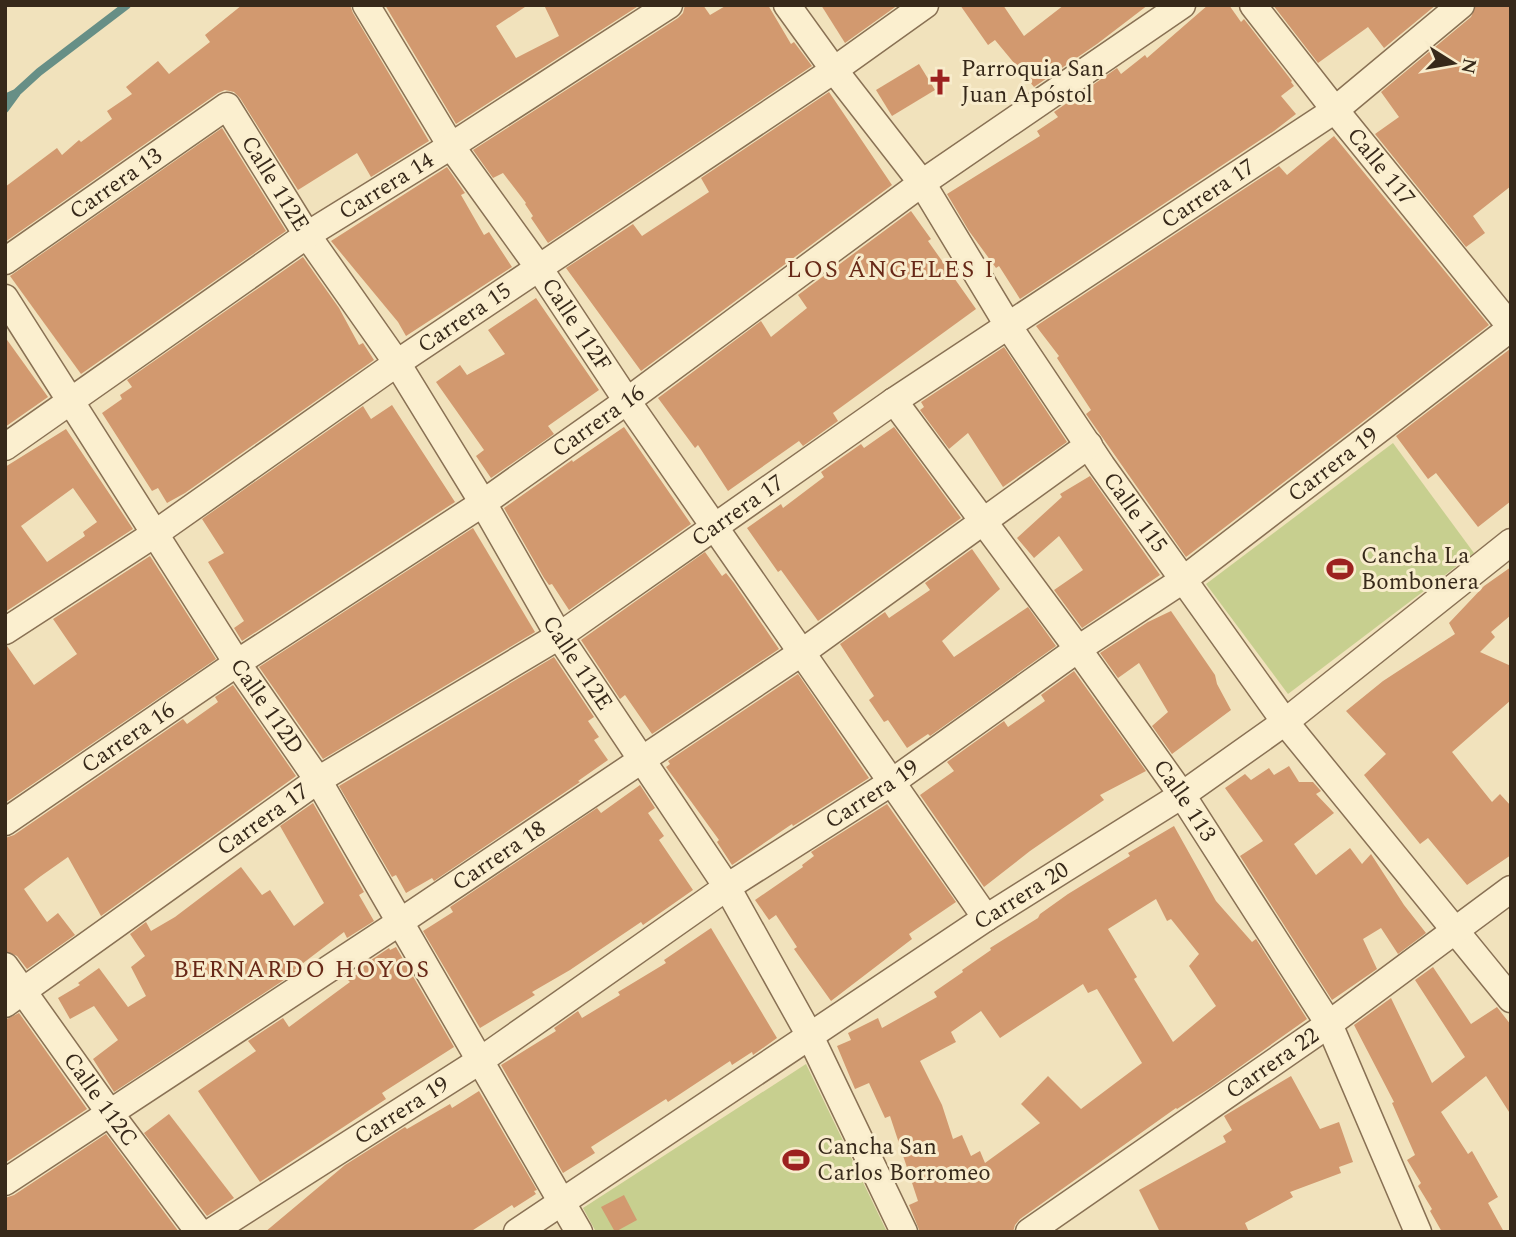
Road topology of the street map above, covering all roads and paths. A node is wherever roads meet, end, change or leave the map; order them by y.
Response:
1 (366, 5) edge
2 (669, 5) edge
3 (787, 5) edge
4 (925, 5) edge
5 (1182, 5) edge
6 (1253, 5) edge
7 (1461, 5) edge
8 (834, 70) junction
9 (227, 106) joint
10 (1335, 110) junction
11 (451, 146) junction
12 (922, 183) junction
13 (307, 235) junction
14 (5, 261) edge
15 (539, 268) junction
16 (5, 299) edge
17 (1009, 327) junction
18 (1511, 328) edge
19 (397, 363) junction
20 (71, 400) junction
21 (626, 401) junction
22 (894, 401) junction
23 (1089, 445) junction
24 (5, 447) edge
25 (483, 503) junction
26 (984, 521) junction
27 (714, 526) junction
28 (153, 535) junction
29 (1511, 542) edge
30 (1183, 580) junction
31 (5, 631) edge
32 (559, 636) junction
33 (1078, 649) junction
34 (801, 653) junction
35 (237, 663) junction
36 (1285, 722) junction
37 (640, 760) junction
38 (318, 780) junction
39 (892, 782) junction
40 (1182, 795) junction
41 (5, 822) edge
42 (727, 887) junction
43 (1511, 889) edge
44 (986, 918) junction
45 (400, 922) junction
46 (1455, 932) junction
47 (5, 966) edge
48 (14, 998) edge
49 (1511, 999) edge
50 (1329, 1024) junction
51 (810, 1036) junction
52 (481, 1060) junction
53 (109, 1112) junction
54 (5, 1182) edge
55 (561, 1200) junction
56 (199, 1232) edge
57 (211, 1232) edge
58 (517, 1232) edge
59 (579, 1232) edge
60 (904, 1232) edge
61 (1029, 1232) edge
62 (1418, 1232) edge

1 - 11 street, Calle 112F
2 - 11 street, Carrera 14
3 - 8 street, Calle 115
4 - 8 street, Carrera 15
5 - 12 street, Carrera 16
6 - 10 street, Calle 117
7 - 10 street, Carrera 17
8 - 12 street, Calle 115
8 - 15 street, Carrera 15
9 - 13 street, Calle 112E
9 - 14 street, Carrera 13
10 - 17 street, Carrera 17
10 - 18 street, Calle 117
11 - 13 street, Carrera 14
11 - 15 street, Calle 112F
12 - 17 street, Calle 115
12 - 21 street, Carrera 16
13 - 19 street, Calle 112E
13 - 20 street, Carrera 14
15 - 19 street, Carrera 15
15 - 21 street, Calle 112F
16 - 20 street, Calle 112D
17 - 22 street, Carrera 17
17 - 23 street, Calle 115
18 - 30 street, Carrera 19
19 - 25 street, Calle 112E
19 - 28 street, Carrera 15
20 - 24 street, Carrera 14
20 - 28 street, Calle 112D
21 - 25 street, Carrera 16
21 - 27 street, Calle 112F
22 - 26 street, Calle 113
22 - 27 street, Carrera 17
23 - 26 street, Carrera 18
23 - 30 street, Calle 115
25 - 32 street, Calle 112E
25 - 35 street, Carrera 16
26 - 33 street, Calle 113
26 - 34 street, Carrera 18
27 - 32 street, Carrera 17
27 - 34 street, Calle 112F
28 - 31 street, Carrera 15
28 - 35 street, Calle 112D
29 - 36 street, Carrera 20
30 - 33 street, Carrera 19
30 - 36 street, Calle 115
32 - 37 street, Calle 112E
32 - 38 street, Carrera 17
33 - 39 street, Carrera 19
33 - 40 street, Calle 113
34 - 37 street, Carrera 18
34 - 39 street, Calle 112F
35 - 38 street, Calle 112D
35 - 41 street, Carrera 16
36 - 40 street, Carrera 20
36 - 46 street, Calle 115
37 - 42 street, Calle 112E
37 - 45 street, Carrera 18
38 - 45 street, Calle 112D
38 - 48 street, Carrera 17
39 - 42 street, Carrera 19
39 - 44 street, Calle 112F
40 - 44 street, Carrera 20
40 - 50 street, Calle 113
42 - 51 street, Calle 112E
42 - 52 street, Carrera 19
43 - 46 street, Carrera 22
44 - 51 street, Carrera 20
45 - 52 street, Calle 112D
45 - 53 street, Carrera 18
46 - 49 street, Calle 115
46 - 50 street, Carrera 22
47 - 48 street, Calle 112C
48 - 53 street, Calle 112C
50 - 61 street, Carrera 22
50 - 62 street, Calle 113
51 - 55 street, Carrera 20
51 - 60 street, Calle 112E
52 - 55 street, Calle 112D
52 - 57 street, Carrera 19
53 - 54 street, Carrera 18
53 - 56 street, Calle 112C
55 - 58 street, Carrera 20
55 - 59 street, Calle 112D

